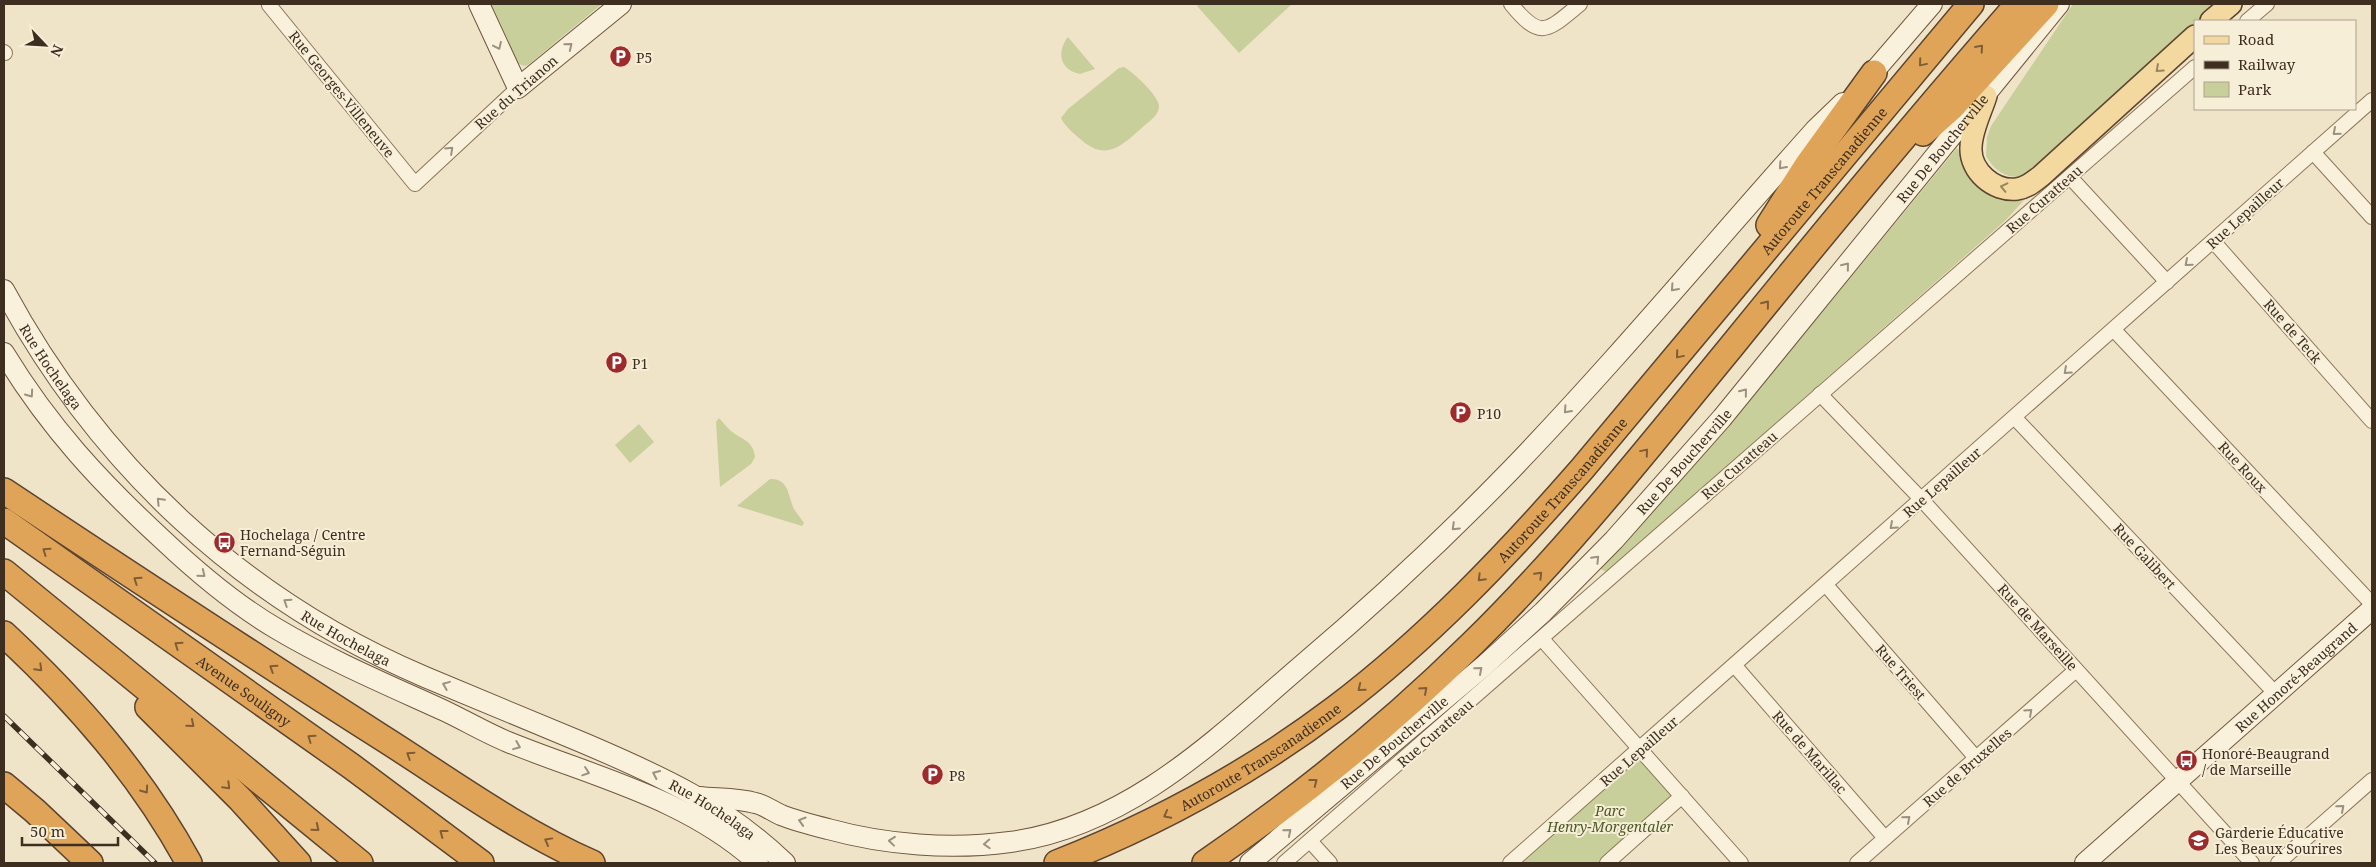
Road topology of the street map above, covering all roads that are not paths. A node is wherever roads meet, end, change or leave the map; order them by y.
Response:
1 (270, 4) edge
2 (479, 4) edge
3 (621, 4) edge
4 (1511, 4) edge
5 (1580, 4) edge
6 (1932, 4) edge
7 (1971, 4) edge
8 (2018, 4) edge
9 (2046, 4) edge
10 (2059, 4) edge
11 (2230, 4) edge
12 (2267, 4) edge
13 (2212, 20) edge
14 (2248, 20) edge
15 (2194, 37) edge
16 (2194, 68) edge
17 (1874, 73) junction
18 (518, 88) junction
19 (1986, 96) junction
20 (2372, 100) edge
21 (2313, 152) junction
22 (2070, 176) junction
23 (415, 184) joint
24 (1846, 205) junction
25 (2372, 217) edge
26 (2214, 241) junction
27 (2167, 282) junction
28 (4, 290) edge
29 (1710, 318) junction
30 (2114, 330) junction
31 (4, 352) edge
32 (1820, 394) junction
33 (2015, 418) junction
34 (2372, 421) edge
35 (4, 492) edge
36 (1922, 500) junction
37 (4, 521) edge
38 (4, 572) edge
39 (4, 579) edge
40 (1826, 585) junction
41 (2372, 604) edge
42 (2372, 609) edge
43 (4, 634) edge
44 (1542, 639) junction
45 (1735, 666) junction
46 (2076, 670) junction
47 (2276, 694) junction
48 (1640, 750) junction
49 (1976, 758) junction
50 (2372, 780) edge
51 (2178, 781) junction
52 (4, 785) edge
53 (1682, 796) junction
54 (699, 797) junction
55 (780, 814) junction
56 (1886, 838) junction
57 (1310, 841) junction
58 (751, 847) edge
59 (1514, 862) edge
60 (90, 863) edge
61 (189, 863) edge
62 (298, 863) edge
63 (360, 863) edge
64 (481, 863) edge
65 (592, 863) edge
66 (785, 863) edge
67 (1056, 863) edge
68 (1205, 863) edge
69 (1250, 863) edge
70 (1284, 863) edge
71 (1330, 863) edge
72 (1607, 863) edge
73 (1742, 863) edge
74 (1857, 863) edge
75 (2085, 863) edge
76 (2252, 863) edge
77 (2278, 863) edge

1 - 23 street, Rue Georges-Villeneuve
2 -> 18 main road
18 -> 3 main road, Rue du Trianon
4 - 5 street
6 - 17 main road
7 -> 29 highway, Autoroute Transcanadienne
24 -> 8 highway
9 - 24 highway
10 - 19 main road, Rue De Boucherville
11 - 13 main road
12 - 14 street
15 -> 19 main road
16 - 22 street, Rue Curatteau
17 - 29 highway
17 -> 55 main road
23 -> 18 street, Rue du Trianon
69 -> 19 main road, Rue De Boucherville
20 -> 21 street, Rue Lepailleur
21 - 25 street
21 - 26 street, Rue Lepailleur
22 - 27 street
22 - 32 street, Rue Curatteau
68 -> 24 highway
26 -> 27 street, Rue Lepailleur
26 - 34 street, Rue de Teck
27 - 30 street, Rue Lepailleur
54 -> 28 main road, Rue Hochelaga
29 -> 67 highway, Autoroute Transcanadienne
30 -> 33 street, Rue Lepailleur
30 - 41 street, Rue Roux
31 -> 58 main road, Rue Hochelaga
32 - 36 street, Rue de Marseille
32 - 44 street, Rue Curatteau
33 - 36 street, Rue Lepailleur
33 - 47 street, Rue Galibert
65 -> 35 highway
36 -> 40 street, Rue Lepailleur
36 - 46 street, Rue de Marseille
64 -> 37 highway, Avenue Souligny
38 -> 63 highway
39 -> 62 highway
40 - 45 street, Rue Lepailleur
40 - 49 street, Rue Triest
42 - 47 main road, Rue Honoré-Beaugrand
43 -> 61 highway
44 - 48 street
44 - 57 street, Rue Curatteau
45 - 48 street, Rue Lepailleur
45 - 56 street, Rue de Marillac
49 -> 46 street, Rue de Bruxelles
46 - 51 street, Rue de Marseille
47 - 51 main road, Rue Honoré-Beaugrand
48 - 53 street
48 - 59 street, Rue Lepailleur
56 -> 49 street, Rue de Bruxelles
77 -> 50 street
51 - 75 main road, Rue Honoré-Beaugrand
51 - 76 street, Rue de Marseille
52 - 60 highway
53 - 72 street
53 - 73 street
54 - 55 main road
54 - 58 main road, Rue Hochelaga
55 - 58 main road
56 - 74 street, Rue de Bruxelles
57 - 70 street, Rue Curatteau
57 - 71 street
58 - 66 main road, Rue Hochelaga

